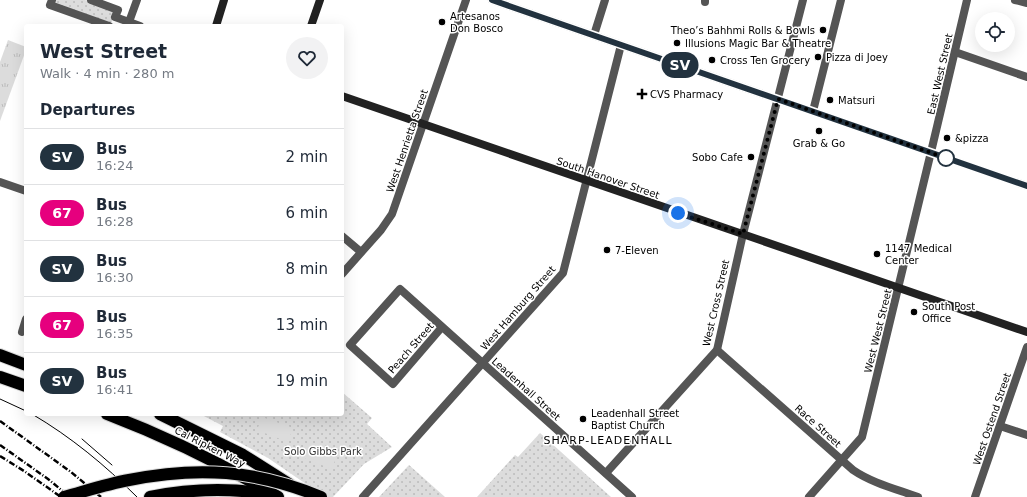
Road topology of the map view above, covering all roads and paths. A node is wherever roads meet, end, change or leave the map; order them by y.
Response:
1 (52, 0) edge
2 (91, 0) edge
3 (137, 0) edge
4 (224, 0) edge
5 (320, 0) edge
6 (466, 0) edge
7 (492, 0) edge
8 (605, 0) edge
9 (803, 0) edge
10 (841, 0) edge
11 (968, 0) edge
12 (1015, 0) edge
13 (1027, 3) edge
14 (115, 18) junction
15 (103, 24) edge
16 (113, 24) edge
17 (128, 24) edge
18 (217, 24) edge
19 (312, 24) edge
20 (594, 35) junction
21 (621, 45) junction
22 (955, 52) junction
23 (1027, 77) edge
24 (344, 97) edge
25 (778, 99) junction
26 (813, 112) junction
27 (423, 125) junction
28 (931, 152) junction
29 (586, 181) junction
30 (0, 182) edge
31 (1027, 186) edge
32 (24, 190) edge
33 (743, 234) junction
34 (344, 238) edge
35 (361, 252) junction
36 (344, 272) edge
37 (899, 288) junction
38 (24, 326) edge
39 (442, 327) junction
40 (22, 332) dead end
41 (1027, 332) edge
42 (1027, 347) edge
43 (717, 350) junction
44 (0, 355) edge
45 (24, 363) edge
46 (483, 364) junction
47 (0, 377) edge
48 (24, 385) edge
49 (112, 416) edge
50 (165, 416) edge
51 (1000, 426) junction
52 (1027, 436) edge
53 (842, 461) junction
54 (606, 474) junction
55 (64, 497) edge
56 (150, 497) edge
57 (278, 497) edge
58 (286, 497) edge
59 (309, 497) edge
60 (321, 497) edge
61 (363, 497) edge
62 (632, 497) edge
63 (809, 497) edge
64 (918, 497) edge
65 (975, 497) edge

1 - 15 street
2 - 14 street
3 - 17 street
4 - 18 main road
5 - 19 main road
6 - 27 street, West Henrietta Street
7 - 20 street
8 - 20 street
9 - 25 street, West Cross Street
10 - 26 street
11 - 22 street, East West Street
12 - 13 street
14 - 16 street
14 - 17 street
20 - 21 street
21 - 25 street
21 - 29 street, West Hamburg Street
22 - 23 street
22 - 28 street, East West Street
24 - 27 main road, South Hanover Street
25 - 26 street
25 - 33 street, West Cross Street
26 - 28 street
27 - 29 main road, South Hanover Street
27 - 35 street, West Henrietta Street
28 - 31 street
28 - 37 street, West West Street
29 - 33 main road, South Hanover Street
29 - 46 street, West Hamburg Street
30 - 32 street
33 - 37 main road, South Hanover Street
33 - 43 street, West Cross Street
34 - 35 street
35 - 36 street, West Henrietta Street
37 - 41 main road, South Hanover Street
37 - 53 street, West West Street
38 - 40 street
39 - 39 street, Peach Street
39 - 46 street, Leadenhall Street
42 - 51 street, West Ostend Street
43 - 53 street, Race Street
43 - 54 street, West Cross Street
44 - 45 highway
46 - 54 street, Leadenhall Street
46 - 61 street, West Hamburg Street
47 - 48 highway
49 - 57 highway, Cal Ripken Way, bridge
50 - 59 highway, Cal Ripken Way, bridge
51 - 52 street
51 - 65 street, West Ostend Street
53 - 63 street, West West Street
53 - 64 street, Race Street
54 - 62 street, Leadenhall Street
55 - 60 highway, bridge
56 - 58 highway

